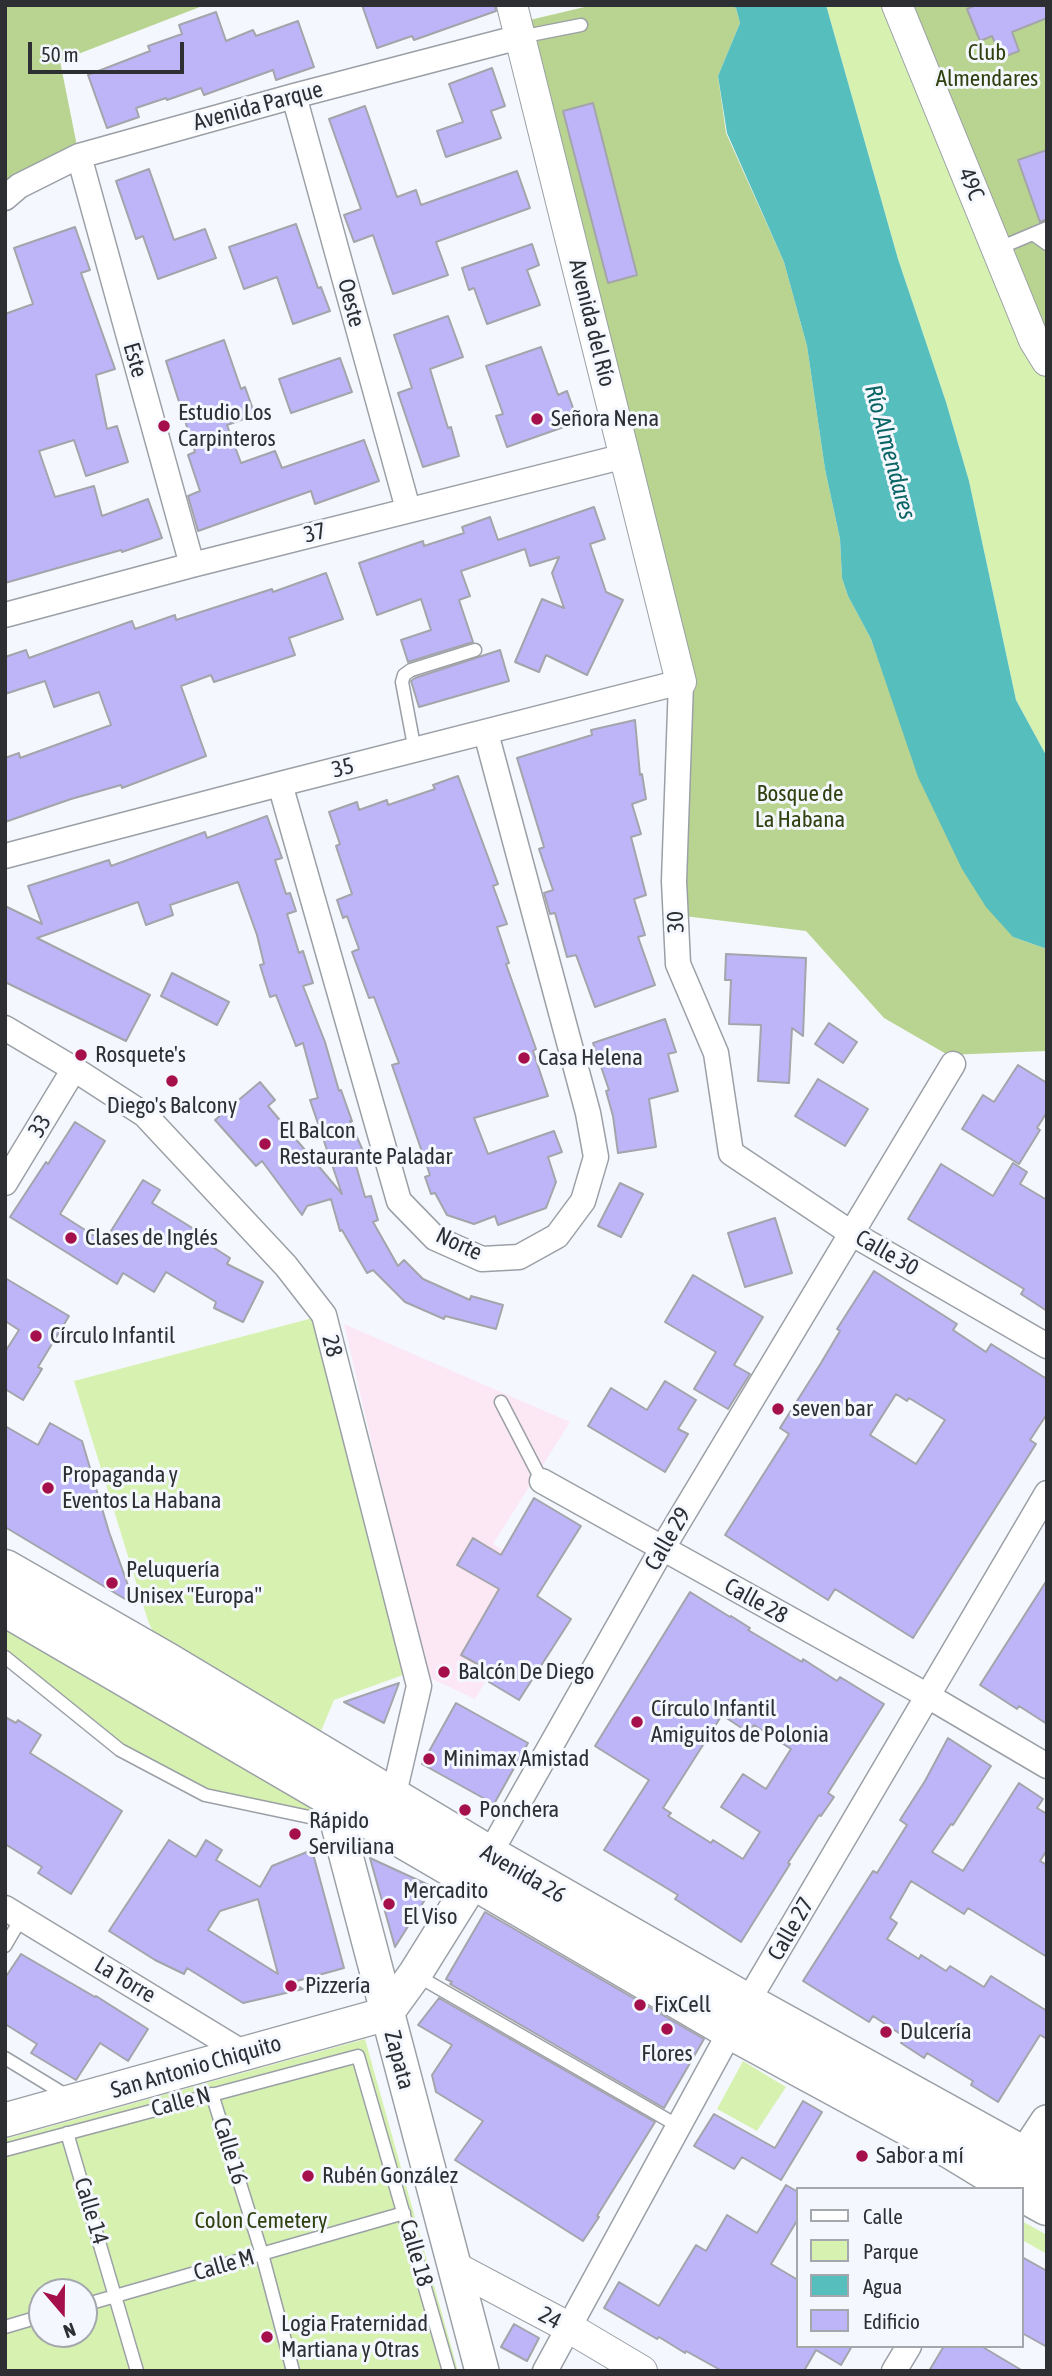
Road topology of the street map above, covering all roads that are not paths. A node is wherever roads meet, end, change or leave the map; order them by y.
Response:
1 (512, 5) edge
2 (897, 5) edge
3 (581, 24) dead end
4 (520, 37) junction
5 (294, 96) junction
6 (79, 156) junction
7 (5, 198) edge
8 (1047, 228) edge
9 (1033, 234) junction
10 (1047, 244) edge
11 (997, 249) junction
12 (1042, 347) edge
13 (625, 456) junction
14 (408, 509) junction
15 (192, 565) junction
16 (5, 615) edge
17 (475, 649) dead end
18 (681, 682) junction
19 (486, 733) junction
20 (415, 751) junction
21 (280, 783) junction
22 (5, 856) edge
23 (5, 1028) edge
24 (953, 1064) dead end
25 (74, 1069) junction
26 (731, 1153) joint
27 (5, 1182) edge
28 (851, 1233) junction
29 (1047, 1346) edge
30 (500, 1402) dead end
31 (542, 1482) joint
32 (1047, 1493) edge
33 (662, 1549) junction
34 (5, 1569) edge
35 (5, 1607) edge
36 (5, 1657) edge
37 (929, 1696) junction
38 (313, 1750) junction
39 (1047, 1766) edge
40 (393, 1798) junction
41 (333, 1809) junction
42 (481, 1868) junction
43 (14, 1913) edge
44 (5, 1945) edge
45 (415, 1974) junction
46 (386, 2014) junction
47 (739, 2017) junction
48 (245, 2054) junction
49 (358, 2056) joint
50 (5, 2058) edge
51 (212, 2094) junction
52 (75, 2101) junction
53 (5, 2120) edge
54 (1047, 2122) edge
55 (680, 2127) junction
56 (67, 2133) junction
57 (5, 2150) edge
58 (1020, 2180) edge
59 (1047, 2192) edge
60 (1047, 2206) edge
61 (404, 2213) junction
62 (262, 2254) junction
63 (455, 2267) junction
64 (116, 2295) junction
65 (98, 2301) edge
66 (28, 2320) edge
67 (5, 2327) edge
68 (568, 2328) junction
69 (908, 2348) edge
70 (137, 2371) edge
71 (293, 2371) edge
72 (449, 2371) edge
73 (482, 2371) edge
74 (544, 2371) edge
75 (642, 2371) edge
76 (894, 2371) edge

1 - 4 street, Avenida del Río
2 - 11 street, 49C
3 - 4 lane
4 - 5 street, Avenida Parque
4 - 13 street, Avenida del Río
5 - 6 street, Avenida Parque
5 - 14 street, Oeste
6 - 7 street, Avenida Parque
6 - 15 street, Este
8 - 9 lane
9 - 10 lane
9 - 11 lane
11 - 12 street, 49C
13 - 14 street, 37
13 - 18 street, Avenida del Río
14 - 15 street, 37
15 - 16 street, 37
17 - 20 lane
18 - 19 street, 35
18 - 26 street, 30
19 - 20 street, 35
19 - 21 street, Norte
20 - 21 street, 35
21 - 22 street, 35
23 - 25 street, 28
24 - 28 street, Calle 29
25 - 27 street, 33
25 - 40 street, 28
26 - 28 street, Calle 30
28 - 29 street, Calle 30
28 - 33 street, Calle 29
30 - 31 lane, Calle 28
31 - 33 street, Calle 28
32 - 37 street, Calle 27
33 - 37 street, Calle 28
33 - 42 street, Calle 29
34 - 38 main road, Avenida 26
35 - 41 main road, Avenida 26
36 - 41 lane
37 - 39 street, Calle 28
37 - 47 street, Calle 27
38 - 40 main road, Avenida 26
38 - 41 main road, Zapata
40 - 42 main road, Avenida 26
41 - 42 main road, Avenida 26
41 - 46 main road, Zapata
42 - 45 main road, Calle 29
42 - 47 main road, Avenida 26
43 - 44 lane
43 - 48 street, La Torre
45 - 46 main road, Calle 29
45 - 55 lane
46 - 48 main road, San Antonio Chiquito
46 - 63 main road, Zapata
47 - 55 street, Calle 27
47 - 58 main road, Avenida 26
48 - 52 main road, San Antonio Chiquito
49 - 51 lane, Calle N
49 - 61 lane, Calle 18
50 - 52 lane
51 - 56 lane, Calle N
51 - 62 lane, Calle 16
52 - 53 main road, San Antonio Chiquito
54 - 58 main road
55 - 68 street, Calle 27
56 - 57 lane, Calle N
56 - 64 lane, Calle 14
58 - 59 main road
58 - 60 main road, Avenida 26
61 - 62 lane, Calle M
61 - 72 lane, Calle 18
62 - 64 lane, Calle M
62 - 71 lane, Calle 16
63 - 68 street, 24
63 - 73 main road, Zapata
64 - 65 lane, Calle M
64 - 70 lane, Calle 14
66 - 67 lane
68 - 74 street, Calle 27
68 - 75 street, 24
69 - 76 street

